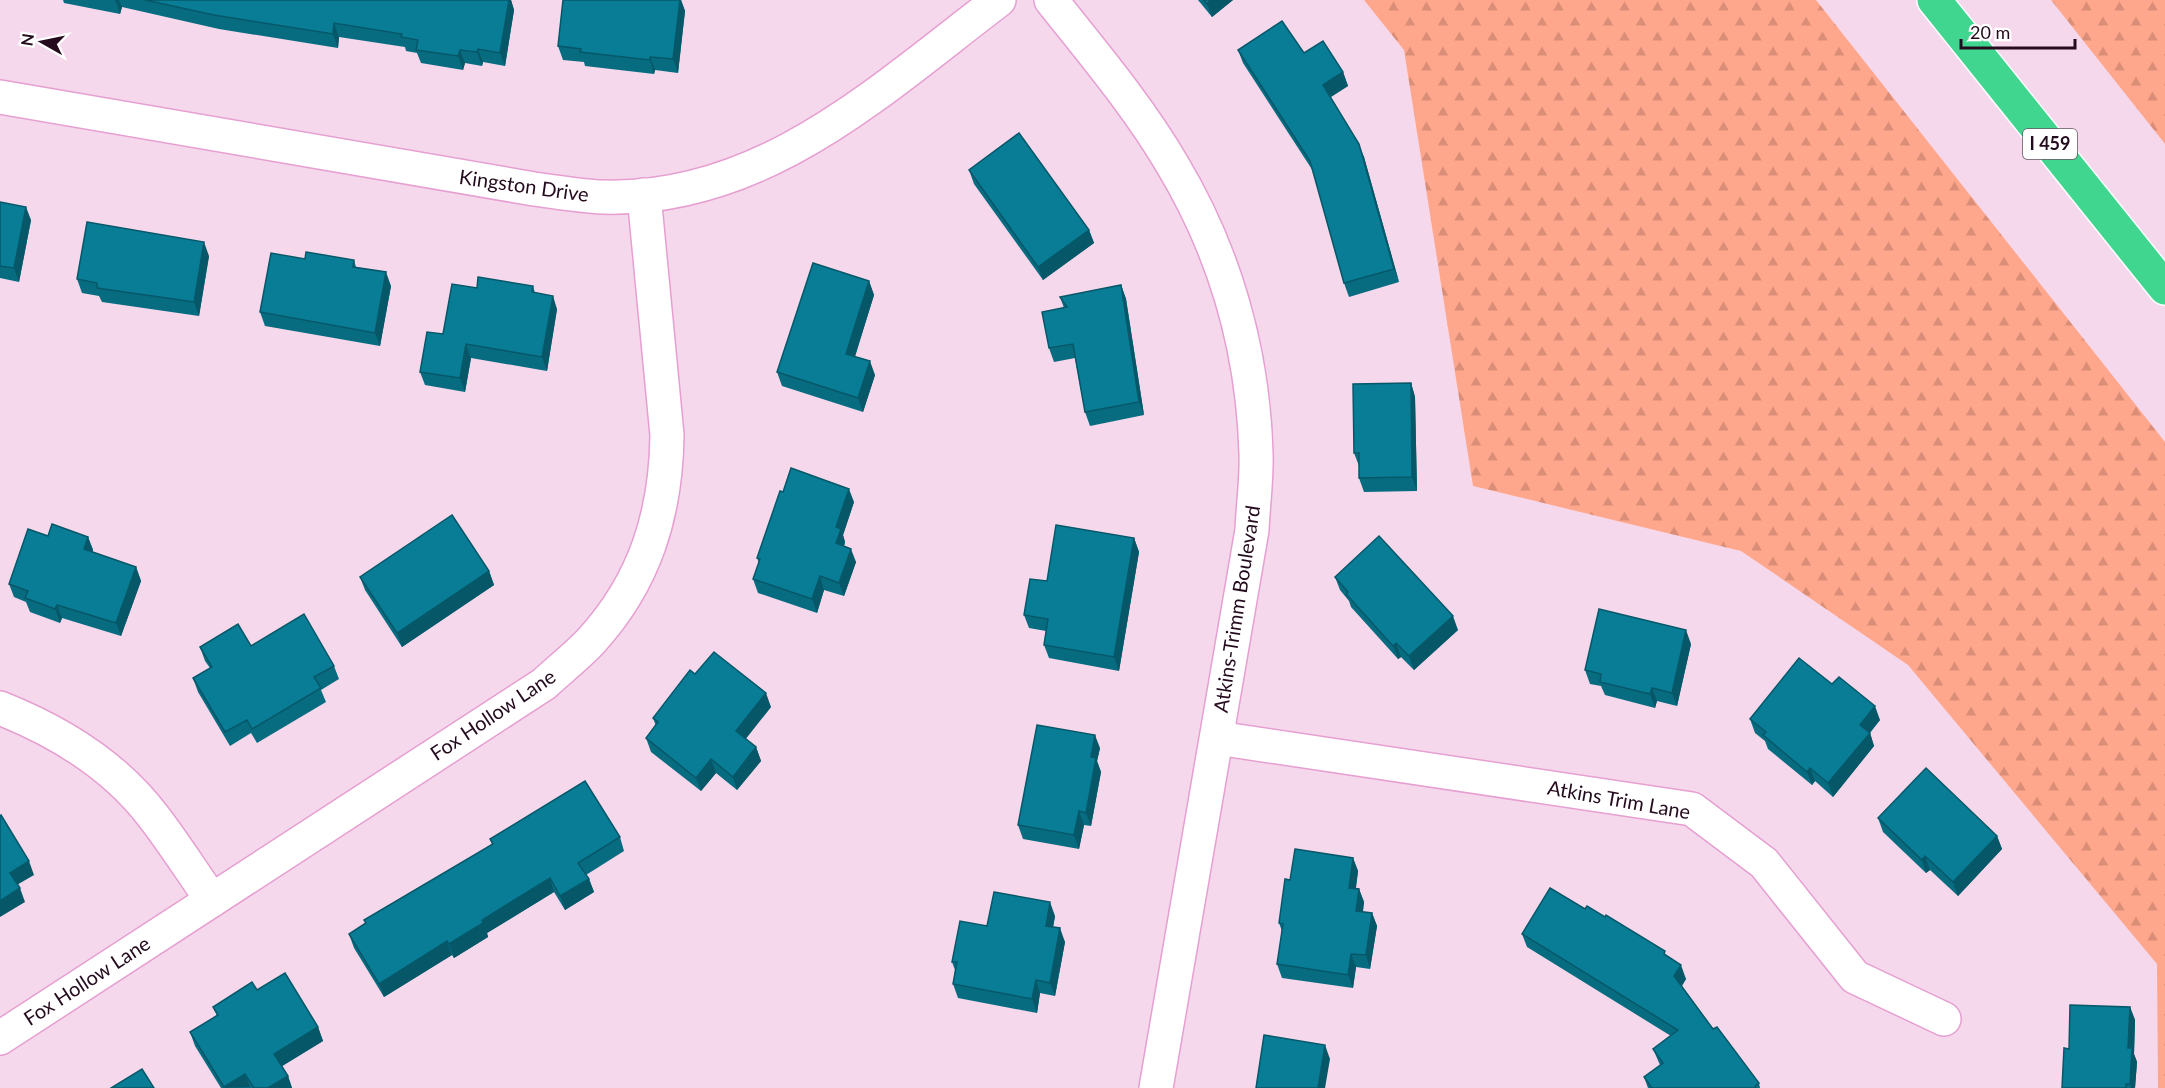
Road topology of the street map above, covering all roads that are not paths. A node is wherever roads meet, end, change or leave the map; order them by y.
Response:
1 (999, 0) edge
2 (1051, 0) edge
3 (1934, 0) edge
4 (0, 97) edge
5 (644, 195) junction
6 (2165, 288) edge
7 (0, 708) edge
8 (1217, 738) junction
9 (212, 900) junction
10 (1944, 1019) dead end
11 (0, 1038) edge
12 (1156, 1088) edge

1 - 5 street, Kingston Drive
2 - 8 street, Atkins-Trimm Boulevard
3 - 6 highway, I 459
4 - 5 street, Kingston Drive
5 - 9 street, Fox Hollow Lane
7 - 9 street
8 - 10 street, Atkins Trim Lane
8 - 12 street, Atkins-Trimm Boulevard
9 - 11 street, Fox Hollow Lane

